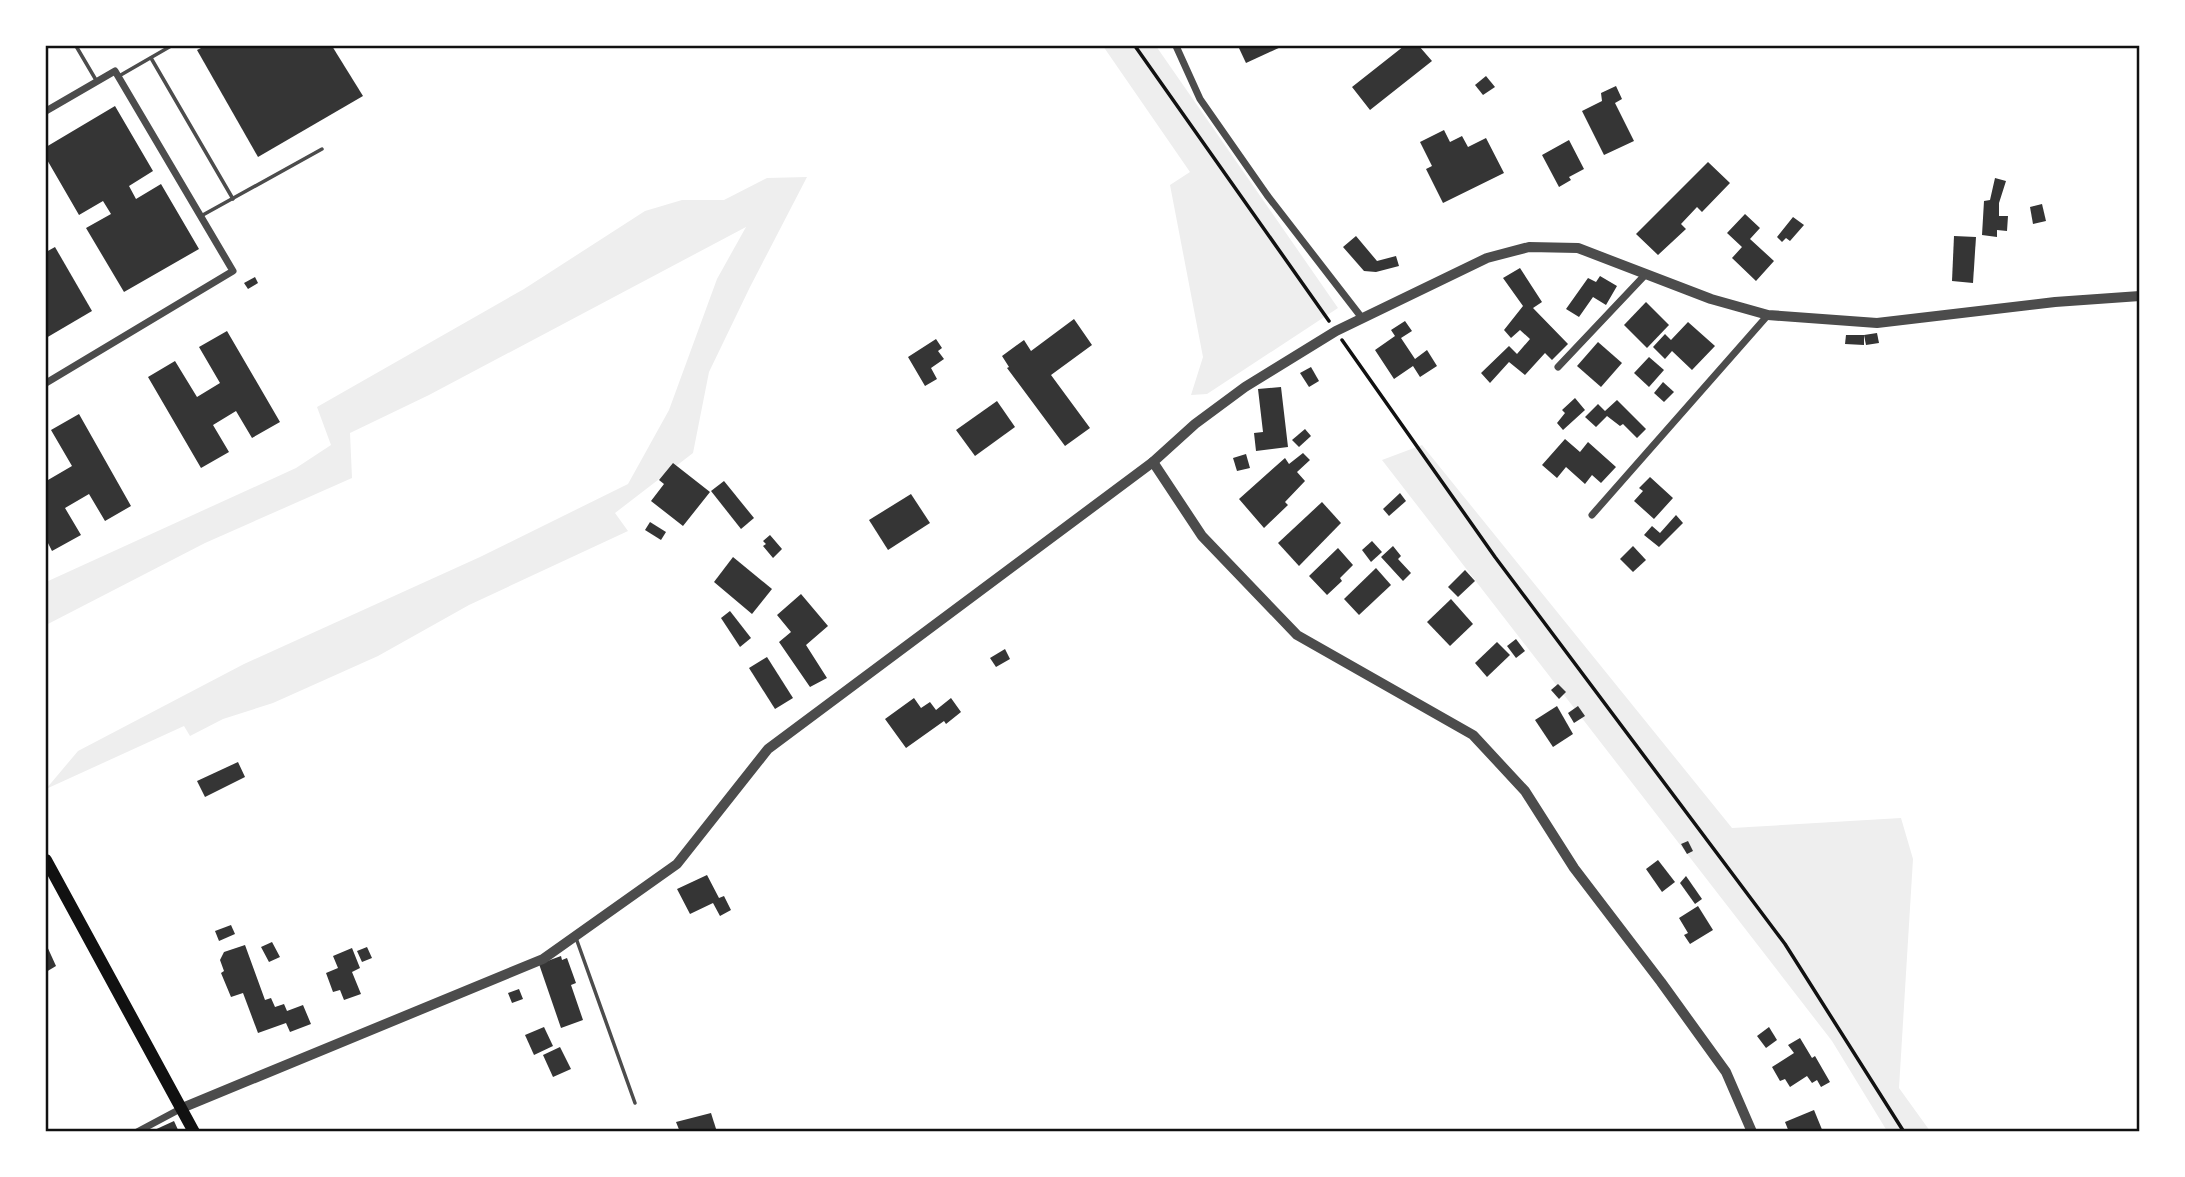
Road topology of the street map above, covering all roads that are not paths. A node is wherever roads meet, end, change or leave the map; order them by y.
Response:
1 (76, 46) edge
2 (171, 46) edge
3 (1176, 46) edge
4 (150, 58) junction
5 (118, 77) junction
6 (97, 81) junction
7 (46, 111) edge
8 (322, 149) dead end
9 (233, 198) junction
10 (201, 216) junction
11 (1645, 275) junction
12 (2140, 296) edge
13 (1768, 315) junction
14 (1362, 318) junction
15 (1558, 367) dead end
16 (46, 383) edge
17 (1153, 462) junction
18 (1592, 515) dead end
19 (46, 860) edge
20 (576, 936) junction
21 (635, 1102) dead end
22 (182, 1108) junction
23 (137, 1132) edge
24 (194, 1132) edge
25 (1752, 1132) edge

1 - 6 lane
2 - 4 lane
3 - 14 street
4 - 5 lane
4 - 9 lane
5 - 6 street
5 - 10 street
6 - 7 street
8 - 9 lane
9 - 10 lane
10 - 16 street
11 - 13 street
11 - 14 street
11 - 15 street
12 - 13 street
13 - 18 street
14 - 17 street
17 - 20 street
17 - 25 street
19 - 22 main road
20 - 21 lane
20 - 22 street
22 - 23 street
22 - 24 main road

